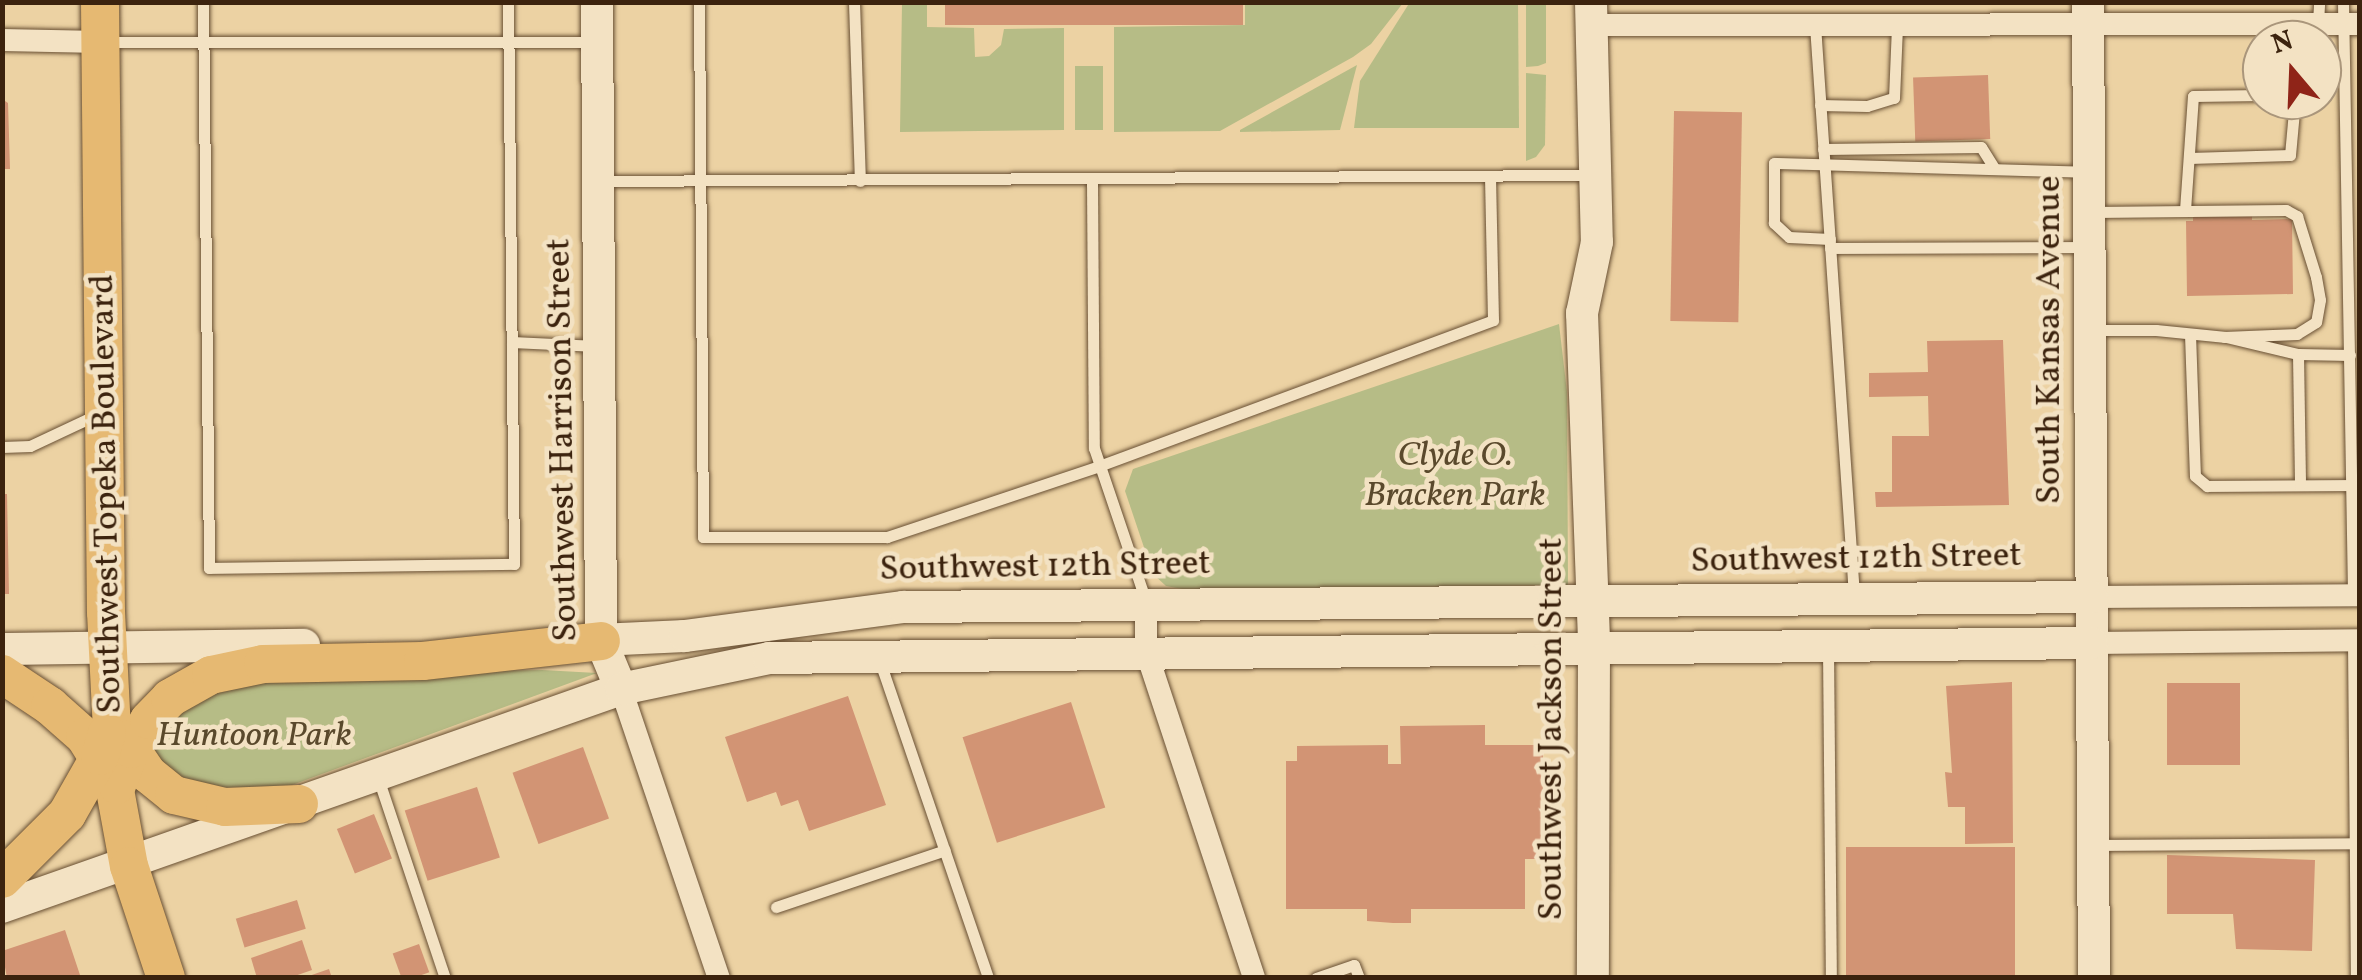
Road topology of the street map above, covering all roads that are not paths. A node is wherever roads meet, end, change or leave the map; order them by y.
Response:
1 (100, 2) edge
2 (203, 2) edge
3 (508, 2) edge
4 (597, 2) edge
5 (699, 2) edge
6 (854, 2) edge
7 (1592, 14) edge
8 (2088, 14) edge
9 (2318, 14) edge
10 (2350, 17) edge
11 (1814, 25) junction
12 (1897, 25) junction
13 (2242, 28) edge
14 (2, 40) edge
15 (101, 42) junction
16 (204, 42) junction
17 (508, 42) junction
18 (597, 42) junction
19 (2242, 96) edge
20 (1820, 104) junction
21 (2293, 120) edge
22 (1823, 155) junction
23 (2189, 158) junction
24 (1994, 168) junction
25 (2089, 172) junction
26 (1595, 175) junction
27 (1490, 177) junction
28 (860, 181) junction
29 (598, 182) junction
30 (700, 182) junction
31 (1092, 182) junction
32 (2186, 210) junction
33 (2090, 212) junction
34 (1830, 244) junction
35 (2090, 247) junction
36 (2090, 330) junction
37 (2190, 334) junction
38 (2224, 337) junction
39 (512, 342) junction
40 (600, 346) junction
41 (2298, 354) junction
42 (2350, 355) junction
43 (104, 411) junction
44 (2, 447) edge
45 (1099, 466) junction
46 (2300, 485) junction
47 (2352, 485) junction
48 (2356, 595) edge
49 (2092, 597) junction
50 (1854, 598) junction
51 (1593, 601) junction
52 (1146, 604) junction
53 (2356, 640) edge
54 (601, 641) junction
55 (2092, 643) junction
56 (1828, 645) junction
57 (108, 647) junction
58 (1594, 648) junction
59 (2, 649) edge
60 (1146, 651) junction
61 (877, 653) junction
62 (2, 674) edge
63 (621, 689) junction
64 (114, 754) junction
65 (378, 778) junction
66 (299, 804) junction
67 (2354, 843) junction
68 (2093, 845) junction
69 (944, 850) junction
70 (129, 866) junction
71 (2, 879) edge
72 (2, 907) edge
73 (776, 908) dead end
74 (1592, 977) edge
75 (166, 978) edge
76 (445, 978) edge
77 (719, 978) edge
78 (988, 978) edge
79 (1254, 978) edge
80 (1316, 978) edge
81 (1359, 978) edge
82 (1831, 978) edge
83 (2094, 978) edge
84 (2356, 978) edge

1 - 15 main road, Southwest Topeka Boulevard
2 - 16 lane
3 - 17 lane
4 - 18 main road, Southwest Harrison Street
5 - 30 lane
6 - 28 lane
7 - 11 street
7 - 26 main road, Southwest Jackson Street
8 - 12 street
8 - 13 street
8 - 25 main road, South Kansas Avenue
9 - 10 street
10 - 42 lane
11 - 12 street
11 - 20 lane
12 - 20 lane
14 - 15 street
15 - 16 lane
15 - 43 main road, Southwest Topeka Boulevard
16 - 17 lane
16 - 39 lane
17 - 18 lane
17 - 39 lane
18 - 29 main road, Southwest Harrison Street
19 - 23 lane
20 - 22 lane
21 - 23 lane
22 - 24 lane
22 - 24 lane
22 - 34 lane
22 - 34 lane
23 - 32 lane
24 - 25 lane
25 - 33 main road, South Kansas Avenue
26 - 27 lane
26 - 51 main road, Southwest Jackson Street
27 - 31 lane
27 - 45 lane
28 - 30 lane
28 - 31 lane
29 - 30 lane
29 - 40 main road, Southwest Harrison Street
30 - 45 lane
31 - 45 lane
32 - 33 lane
32 - 38 lane
33 - 35 main road, South Kansas Avenue
34 - 35 lane
34 - 50 lane
35 - 36 main road, South Kansas Avenue
36 - 37 lane
36 - 49 main road, South Kansas Avenue
37 - 38 lane
37 - 46 lane
38 - 41 lane
39 - 40 lane
40 - 54 main road, Southwest Harrison Street
41 - 42 lane
41 - 46 lane
42 - 47 lane
43 - 44 lane
43 - 57 main road, Southwest Topeka Boulevard
45 - 52 lane
46 - 47 lane
47 - 48 lane
48 - 49 street
49 - 50 main road, Southwest 12th Street
49 - 55 main road, South Kansas Avenue
50 - 51 main road, Southwest 12th Street
51 - 52 main road, Southwest 12th Street
51 - 58 main road, Southwest Jackson Street
52 - 54 main road, Southwest 12th Street
52 - 60 street
53 - 55 street
53 - 67 lane
54 - 57 main road, Southwest 12th Street
54 - 63 main road, Southwest Harrison Street
54 - 64 main road
55 - 56 main road
55 - 68 main road, South Kansas Avenue
56 - 58 main road
56 - 82 lane
57 - 59 main road, Southwest 12th Street
57 - 64 main road, Southwest Topeka Boulevard
58 - 60 main road
58 - 74 main road, Southwest Jackson Street
60 - 61 main road
60 - 79 street
61 - 63 main road
61 - 69 lane
62 - 64 main road
63 - 65 main road
63 - 77 street, Southwest Harrison Street
64 - 66 main road
64 - 70 main road, Southwest Topeka Boulevard
64 - 71 main road
65 - 66 main road
65 - 76 lane
66 - 70 main road
67 - 68 lane
67 - 84 lane
68 - 83 main road, South Kansas Avenue
69 - 73 lane
69 - 78 lane
70 - 72 main road
70 - 75 main road, Southwest Topeka Boulevard
80 - 81 lane

